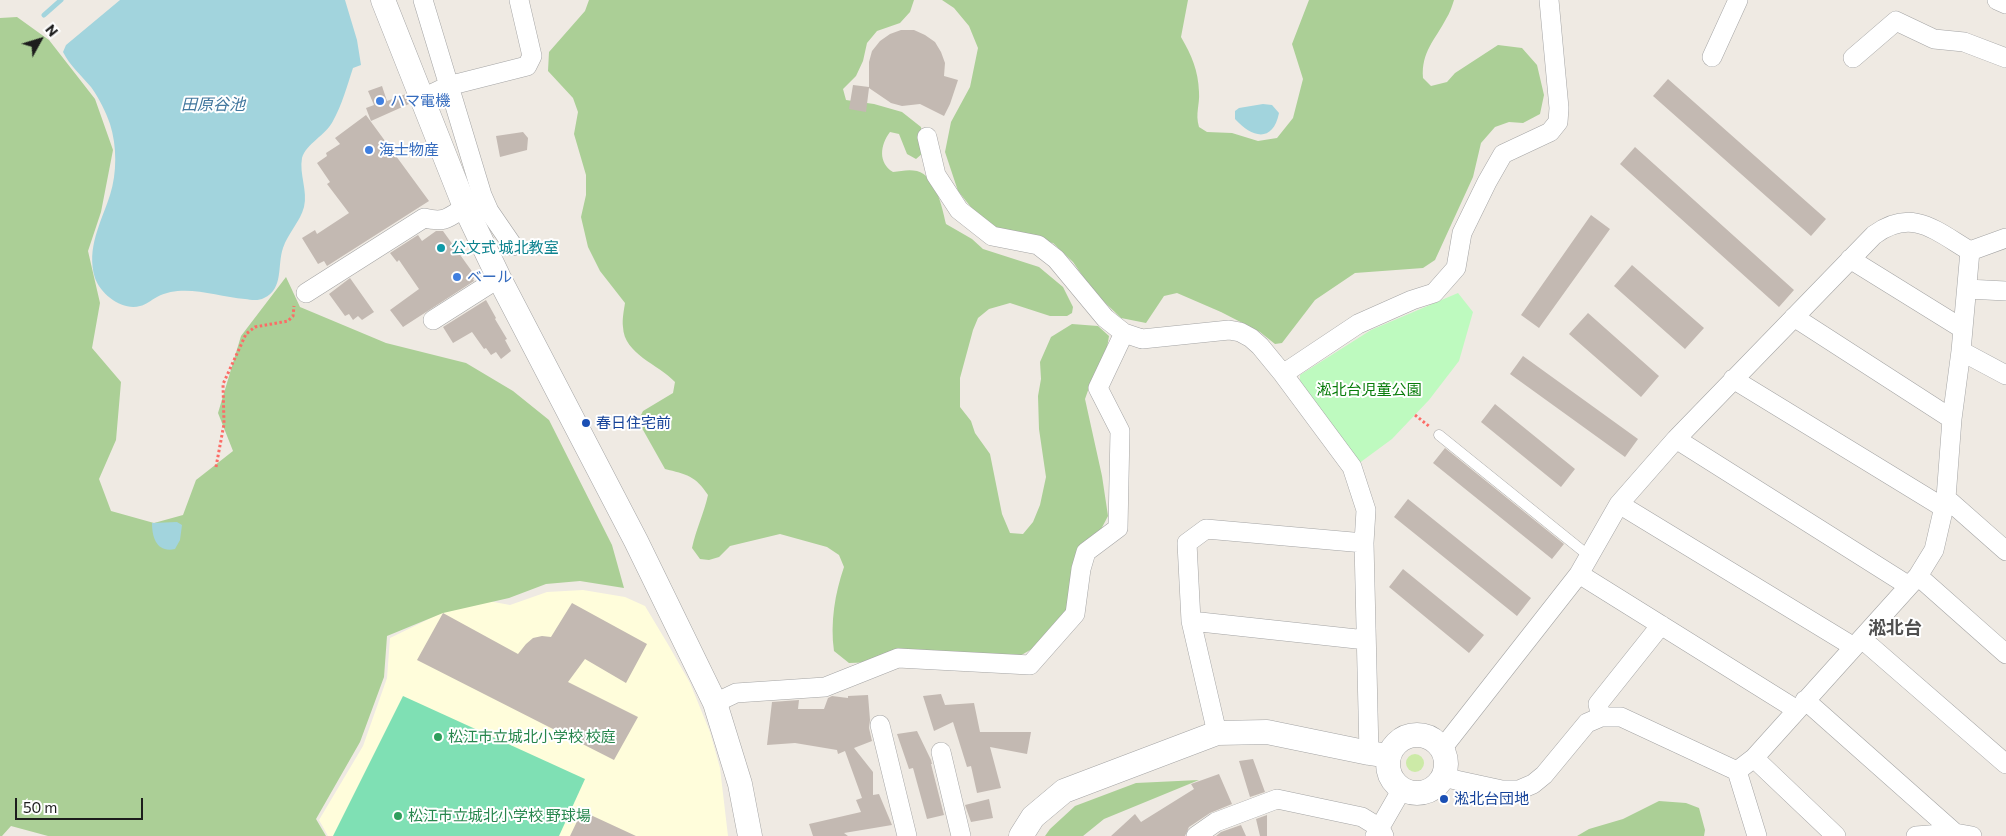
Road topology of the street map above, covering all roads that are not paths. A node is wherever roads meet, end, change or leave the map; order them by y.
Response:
1 (383, 0) edge
2 (423, 0) edge
3 (519, 0) edge
4 (1549, 0) edge
5 (1738, 0) edge
6 (1997, 0) edge
7 (2006, 4) edge
8 (1712, 57) dead end
9 (1853, 58) dead end
10 (2006, 58) edge
11 (448, 86) junction
12 (421, 99) junction
13 (927, 137) dead end
14 (465, 207) junction
15 (2006, 238) edge
16 (513, 246) dead end
17 (1970, 251) junction
18 (1850, 259) junction
19 (499, 278) junction
20 (1967, 289) junction
21 (2006, 291) edge
22 (306, 293) road end
23 (1794, 317) junction
24 (433, 320) dead end
25 (1963, 329) junction
26 (1124, 333) junction
27 (1961, 351) junction
28 (1283, 374) junction
29 (2006, 375) edge
30 (1733, 380) junction
31 (1952, 419) junction
32 (1439, 435) road end
33 (1676, 439) junction
34 (1945, 503) junction
35 (1619, 504) junction
36 (1364, 543) junction
37 (2006, 551) edge
38 (1589, 556) junction
39 (1579, 574) junction
40 (1914, 581) junction
41 (1191, 621) junction
42 (1661, 625) junction
43 (1366, 640) junction
44 (1858, 643) junction
45 (2006, 654) edge
46 (715, 703) junction
47 (1801, 705) junction
48 (1601, 717) junction
49 (880, 725) dead end
50 (1217, 732) junction
51 (1442, 750) junction
52 (940, 752) dead end
53 (1379, 754) junction
54 (1754, 758) junction
55 (2006, 764) edge
56 (1737, 771) junction
57 (1442, 777) junction
58 (1402, 789) junction
59 (1380, 833) edge
60 (1964, 834) edge
61 (750, 836) edge
62 (908, 836) edge
63 (961, 836) edge
64 (1021, 836) edge
65 (1196, 836) edge
66 (1757, 836) edge
67 (1836, 836) edge
68 (1916, 836) edge

1 - 12 street
2 - 11 street
3 - 11 street
4 - 28 street
5 - 8 street
6 - 7 street
9 - 10 street
11 - 12 street
11 - 16 street
12 - 14 street
13 - 26 street
14 - 19 street
14 - 22 street
15 - 17 street
17 - 18 street
17 - 20 street
18 - 23 street
18 - 25 street
19 - 24 street
19 - 46 street
20 - 21 street
20 - 25 street
23 - 30 street
23 - 31 street
25 - 27 street
26 - 28 street
26 - 46 street
27 - 29 street
27 - 31 street
28 - 36 street
30 - 33 street
30 - 34 street
31 - 34 street
32 - 38 lane
33 - 35 street
33 - 40 street
34 - 37 street
34 - 40 street
35 - 38 street
35 - 44 street
36 - 41 street
36 - 43 street
38 - 39 street
39 - 42 street
39 - 51 street
40 - 44 street
40 - 45 street
41 - 43 street
41 - 50 street
42 - 47 street
42 - 48 street
43 - 53 street
44 - 47 street
44 - 55 street
46 - 61 street
47 - 54 street
47 - 60 street
48 - 56 street
48 - 57 street
49 - 62 street
50 - 53 street
50 - 64 street
51 - 53 street
51 - 57 street
52 - 63 street
53 - 58 street
54 - 56 street
54 - 67 street
56 - 66 street
57 - 58 street
58 - 59 street
59 - 65 street
60 - 68 street

